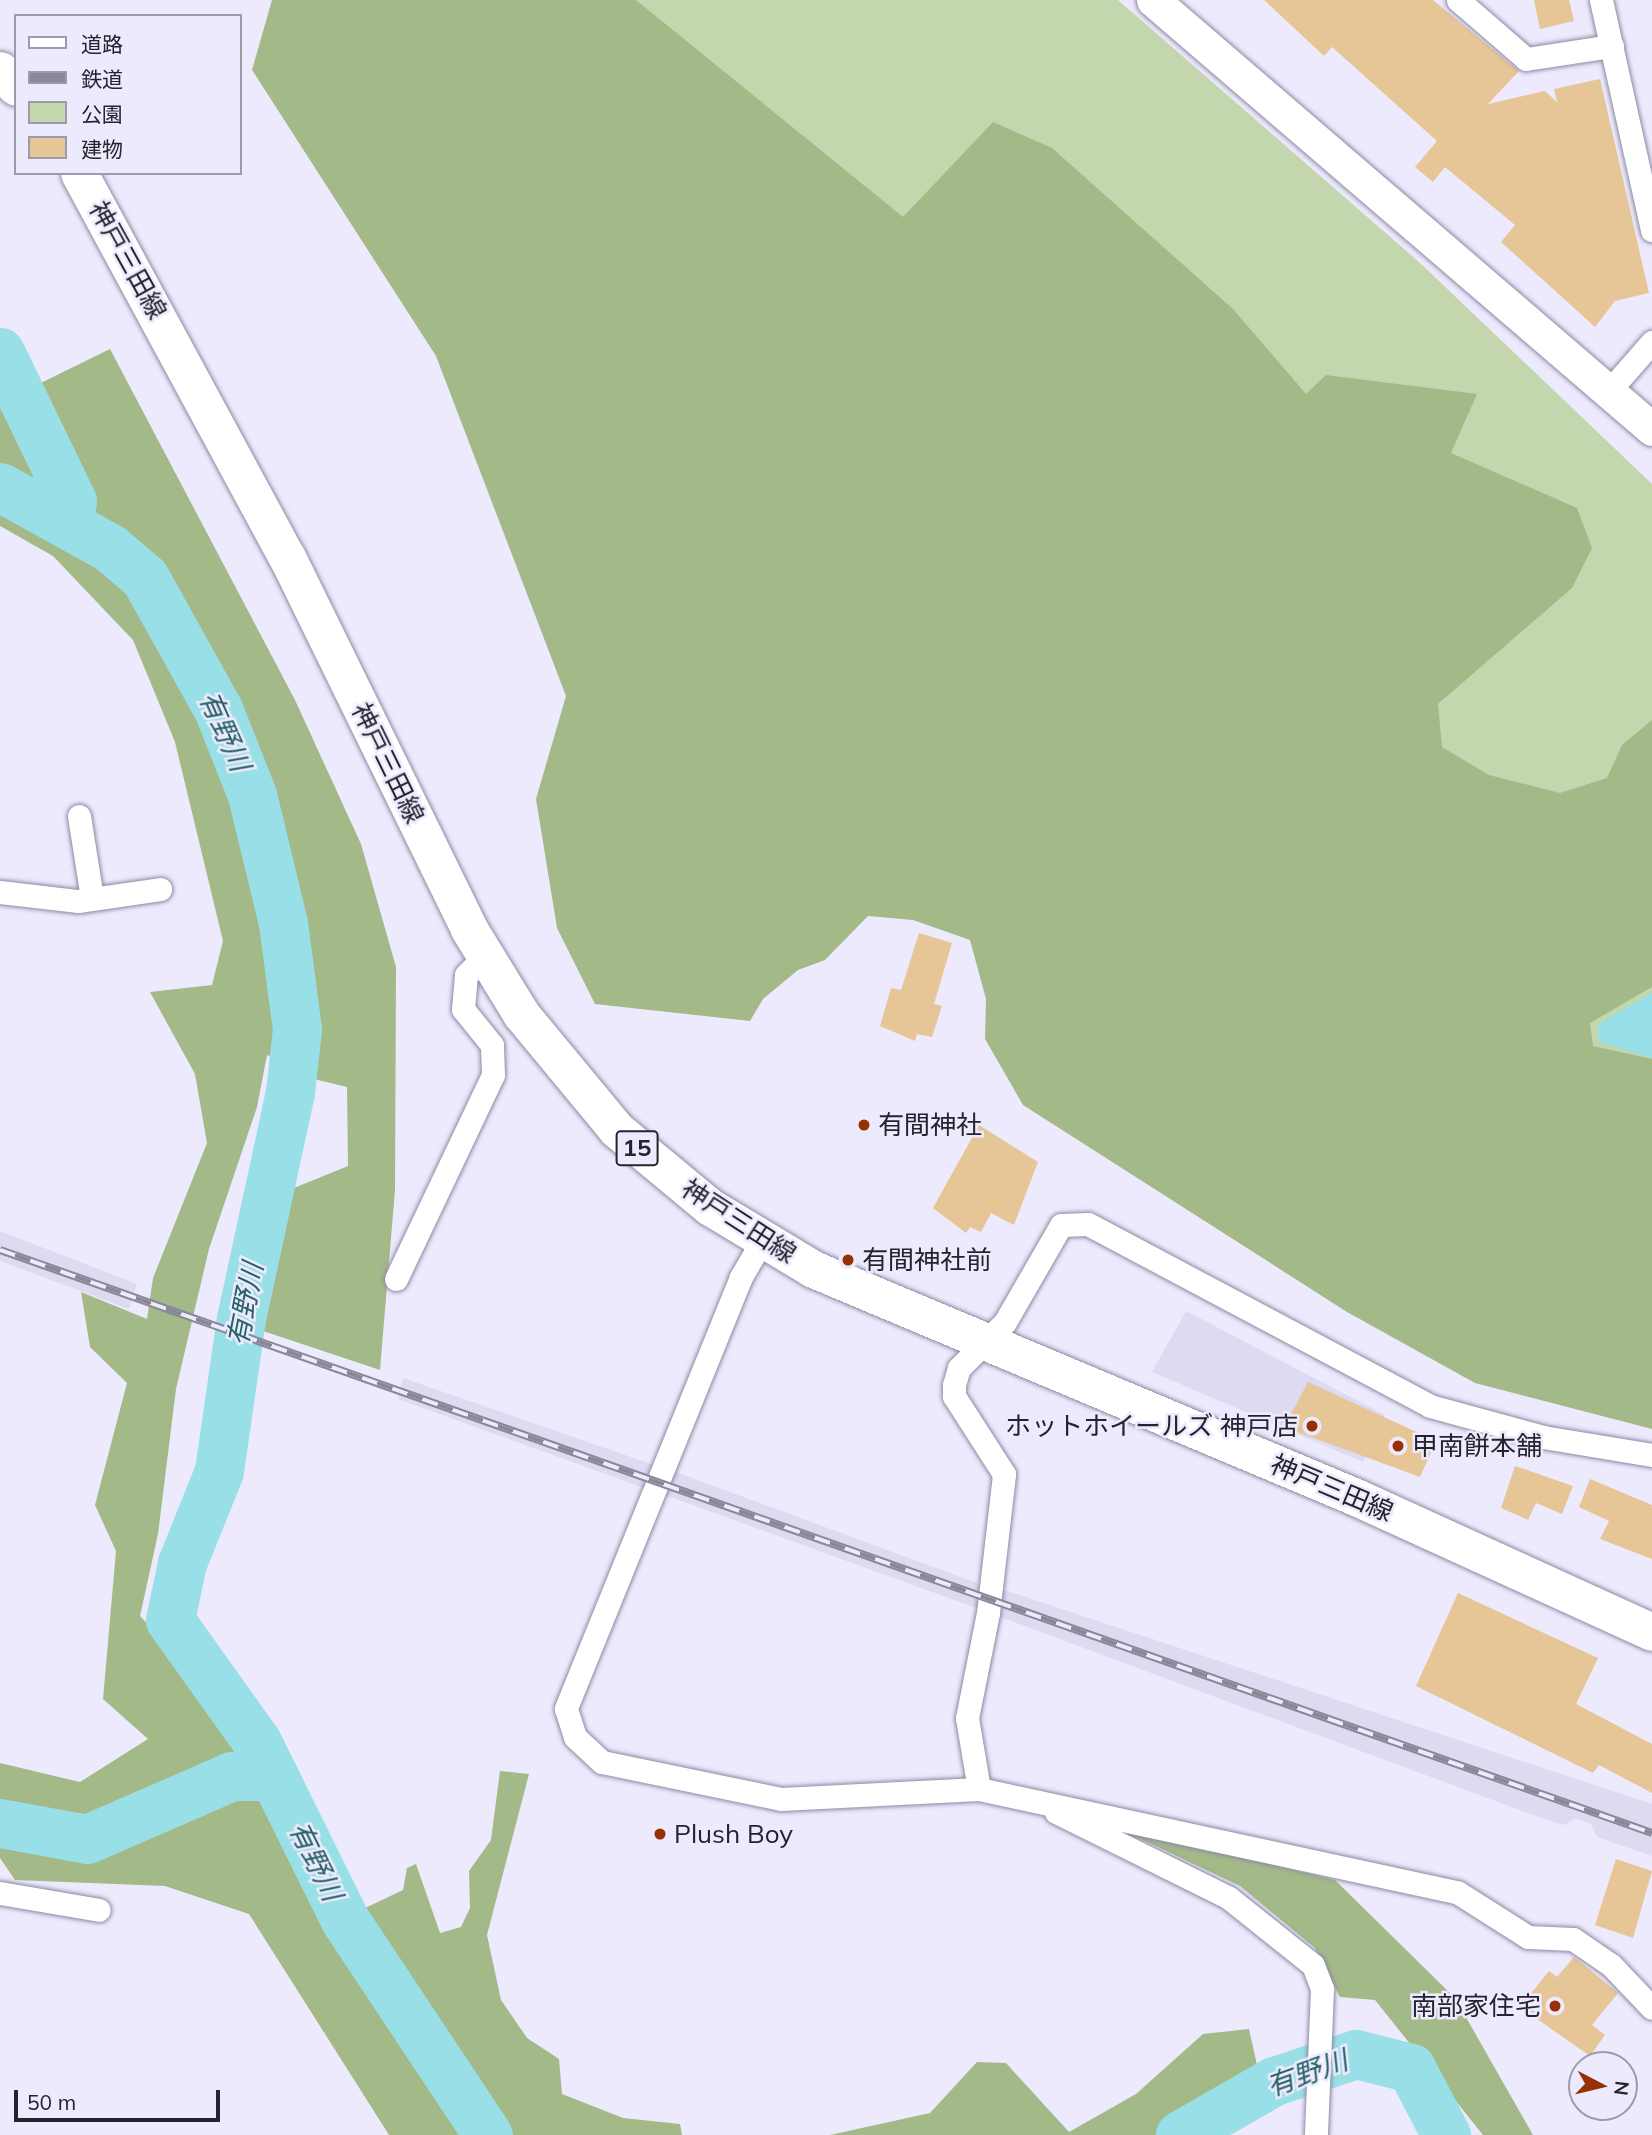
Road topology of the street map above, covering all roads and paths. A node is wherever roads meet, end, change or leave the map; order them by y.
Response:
1 (1153, 0) edge
2 (1458, 0) edge
3 (1601, 0) edge
4 (1612, 46) junction
5 (0, 70) edge
6 (14, 85) edge
7 (80, 175) edge
8 (1652, 230) edge
9 (1652, 342) edge
10 (1608, 392) junction
11 (1652, 429) edge
12 (79, 816) dead end
13 (160, 890) dead end
14 (0, 892) edge
15 (92, 898) junction
16 (485, 955) junction
17 (763, 1240) junction
18 (397, 1279) dead end
19 (981, 1343) junction
20 (1652, 1455) edge
21 (1652, 1632) edge
22 (979, 1789) junction
23 (1032, 1798) junction
24 (0, 1893) edge
25 (99, 1910) dead end
26 (1652, 2008) edge
27 (1317, 2135) edge

1 - 10 street
2 - 4 street
3 - 4 street
4 - 8 street
5 - 6 main road
7 - 16 main road, 神戸三田線 / 15
9 - 10 street
10 - 11 street
12 - 15 street
13 - 15 street
14 - 15 street
16 - 17 main road, 神戸三田線 / 15
16 - 18 street
17 - 19 main road, 神戸三田線 / 15
17 - 22 street
19 - 20 street
19 - 21 main road, 神戸三田線 / 15
19 - 22 street
22 - 23 street
23 - 26 street
23 - 27 street
24 - 25 street

